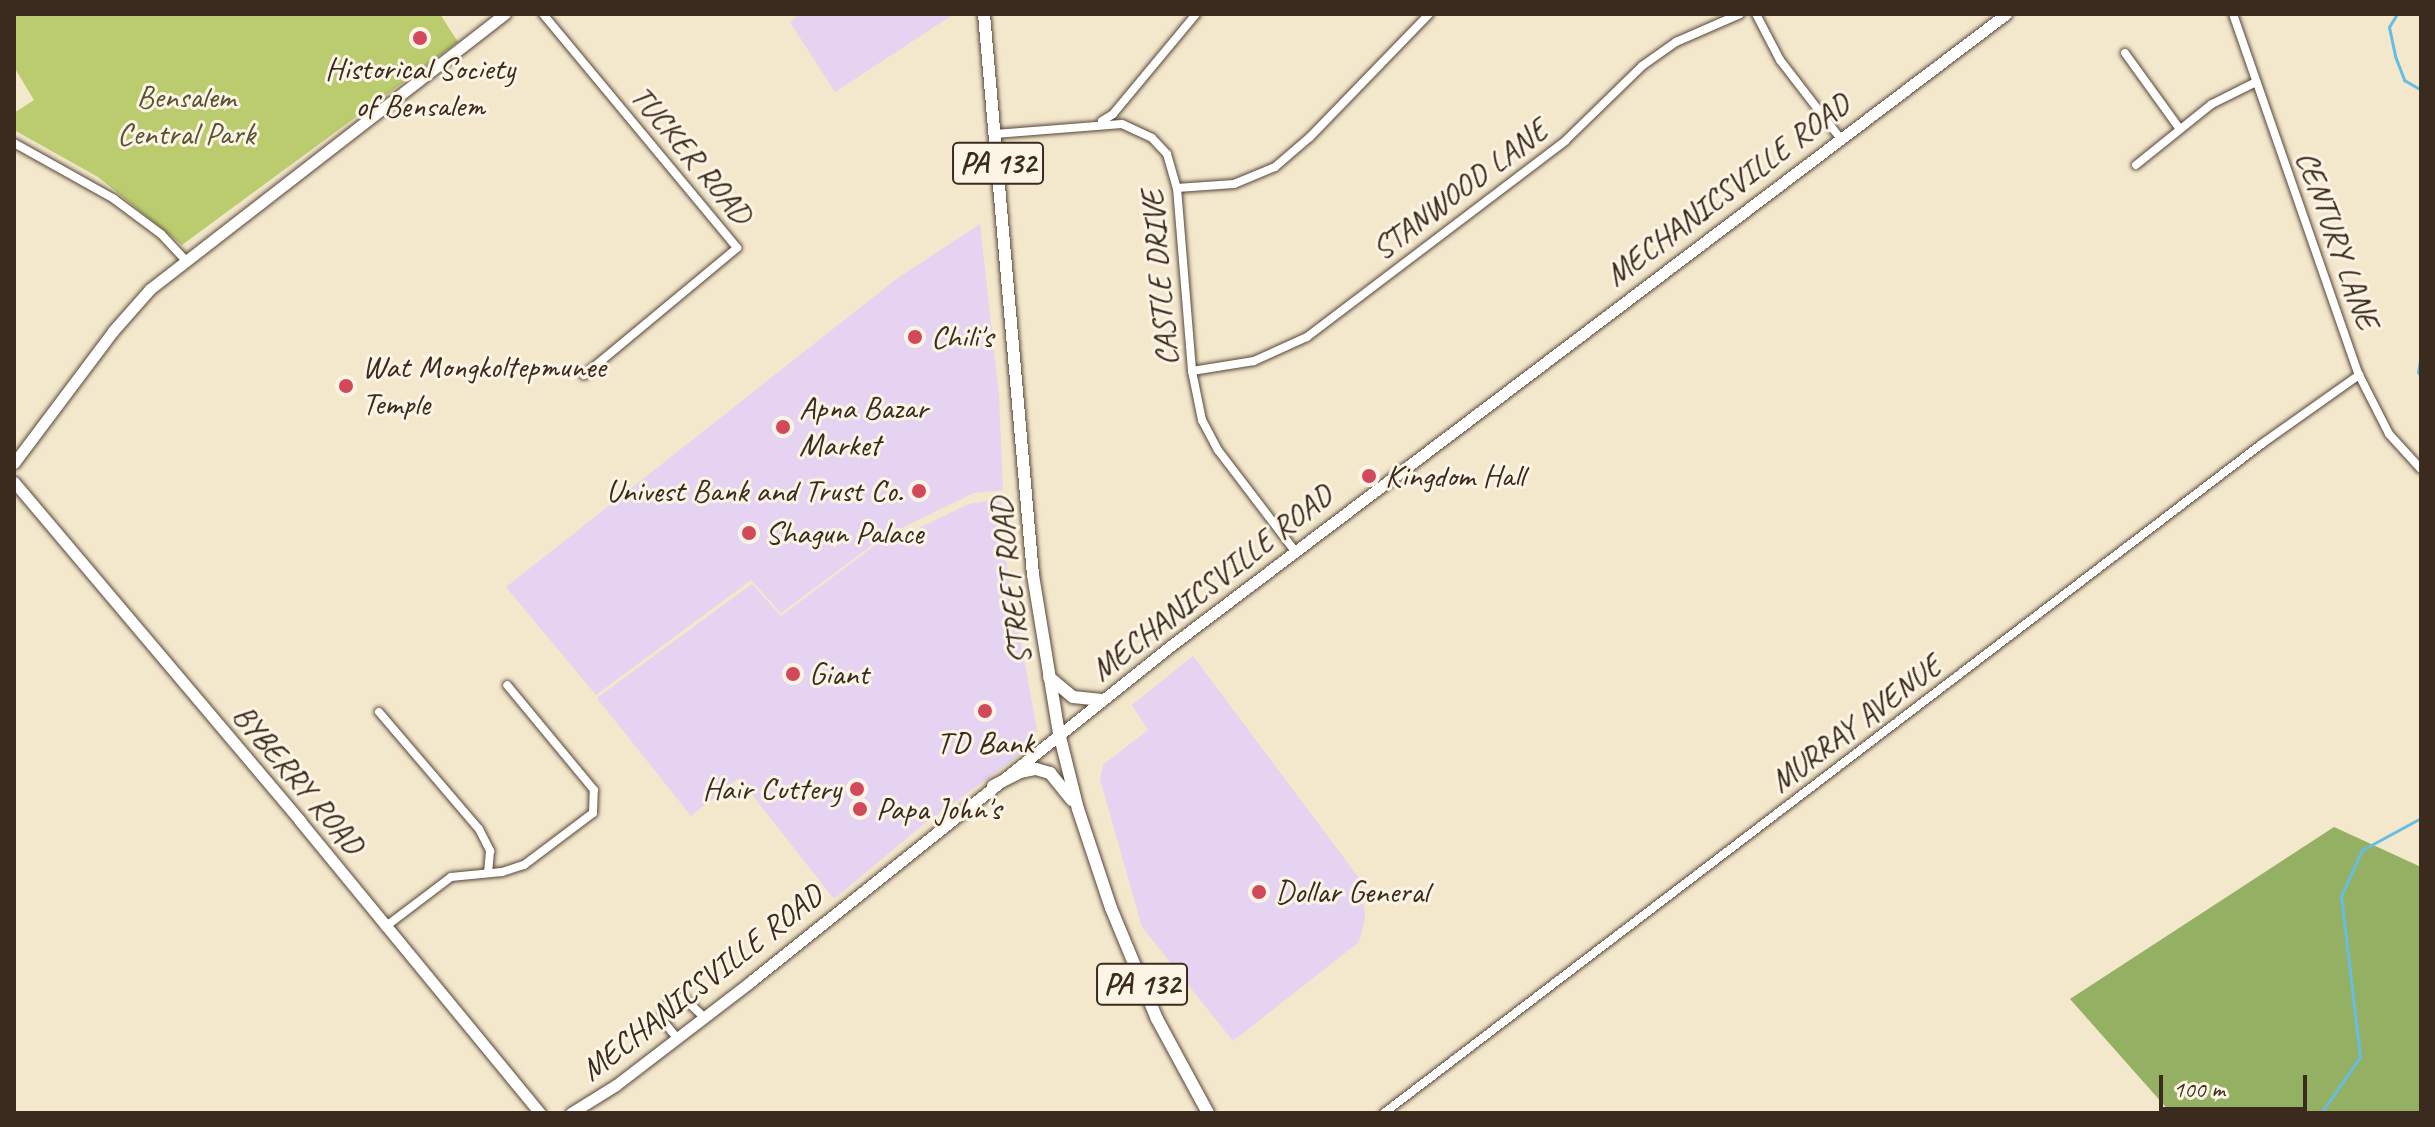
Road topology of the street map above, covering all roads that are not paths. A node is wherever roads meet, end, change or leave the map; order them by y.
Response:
1 (505, 14) edge
2 (543, 14) edge
3 (984, 14) edge
4 (1196, 14) edge
5 (1429, 14) edge
6 (1740, 14) edge
7 (1756, 14) edge
8 (2006, 14) edge
9 (2233, 14) edge
10 (2125, 53) dead end
11 (2256, 82) junction
12 (1096, 124) junction
13 (2179, 128) junction
14 (995, 134) junction
15 (1840, 138) junction
16 (14, 143) edge
17 (2136, 165) dead end
18 (1177, 188) junction
19 (185, 260) junction
20 (1192, 371) junction
21 (584, 375) dead end
22 (2359, 375) junction
23 (14, 463) edge
24 (2421, 469) edge
25 (14, 482) edge
26 (1295, 551) junction
27 (1047, 674) junction
28 (507, 685) dead end
29 (1102, 700) junction
30 (379, 712) dead end
31 (1059, 733) junction
32 (993, 786) junction
33 (1078, 809) junction
34 (488, 873) junction
35 (385, 927) junction
36 (704, 1017) junction
37 (677, 1038) junction
38 (540, 1113) edge
39 (571, 1113) edge
40 (1208, 1113) edge
41 (1384, 1113) edge

1 - 19 street
2 - 21 street, TUCKER ROAD
3 - 14 main road, STREET ROAD / PA 132
4 - 12 street
5 - 18 street
6 - 20 street, STANWOOD LANE
7 - 15 street
8 - 15 street, MECHANICSVILLE ROAD
9 - 11 street, CENTURY LANE
10 - 13 street
11 - 13 street
11 - 22 street, CENTURY LANE
12 - 14 street, CASTLE DRIVE
12 - 18 street, CASTLE DRIVE
13 - 17 street
14 - 27 main road, STREET ROAD / PA 132
15 - 26 street, MECHANICSVILLE ROAD
16 - 19 street
18 - 20 street, CASTLE DRIVE
19 - 23 street
20 - 26 street, CASTLE DRIVE
22 - 24 street, CENTURY LANE
22 - 41 street, MURRAY AVENUE
25 - 35 street, BYBERRY ROAD
26 - 29 street, MECHANICSVILLE ROAD
27 - 29 main road
27 - 31 main road, STREET ROAD / PA 132
28 - 34 street
29 - 31 street, MECHANICSVILLE ROAD
30 - 34 street
31 - 32 street, MECHANICSVILLE ROAD
31 - 33 main road, STREET ROAD / PA 132
32 - 33 main road
32 - 36 street, MECHANICSVILLE ROAD
33 - 40 main road, STREET ROAD / PA 132
34 - 35 street
35 - 38 street, BYBERRY ROAD
36 - 37 street, MECHANICSVILLE ROAD
36 - 37 street
37 - 39 street, MECHANICSVILLE ROAD

